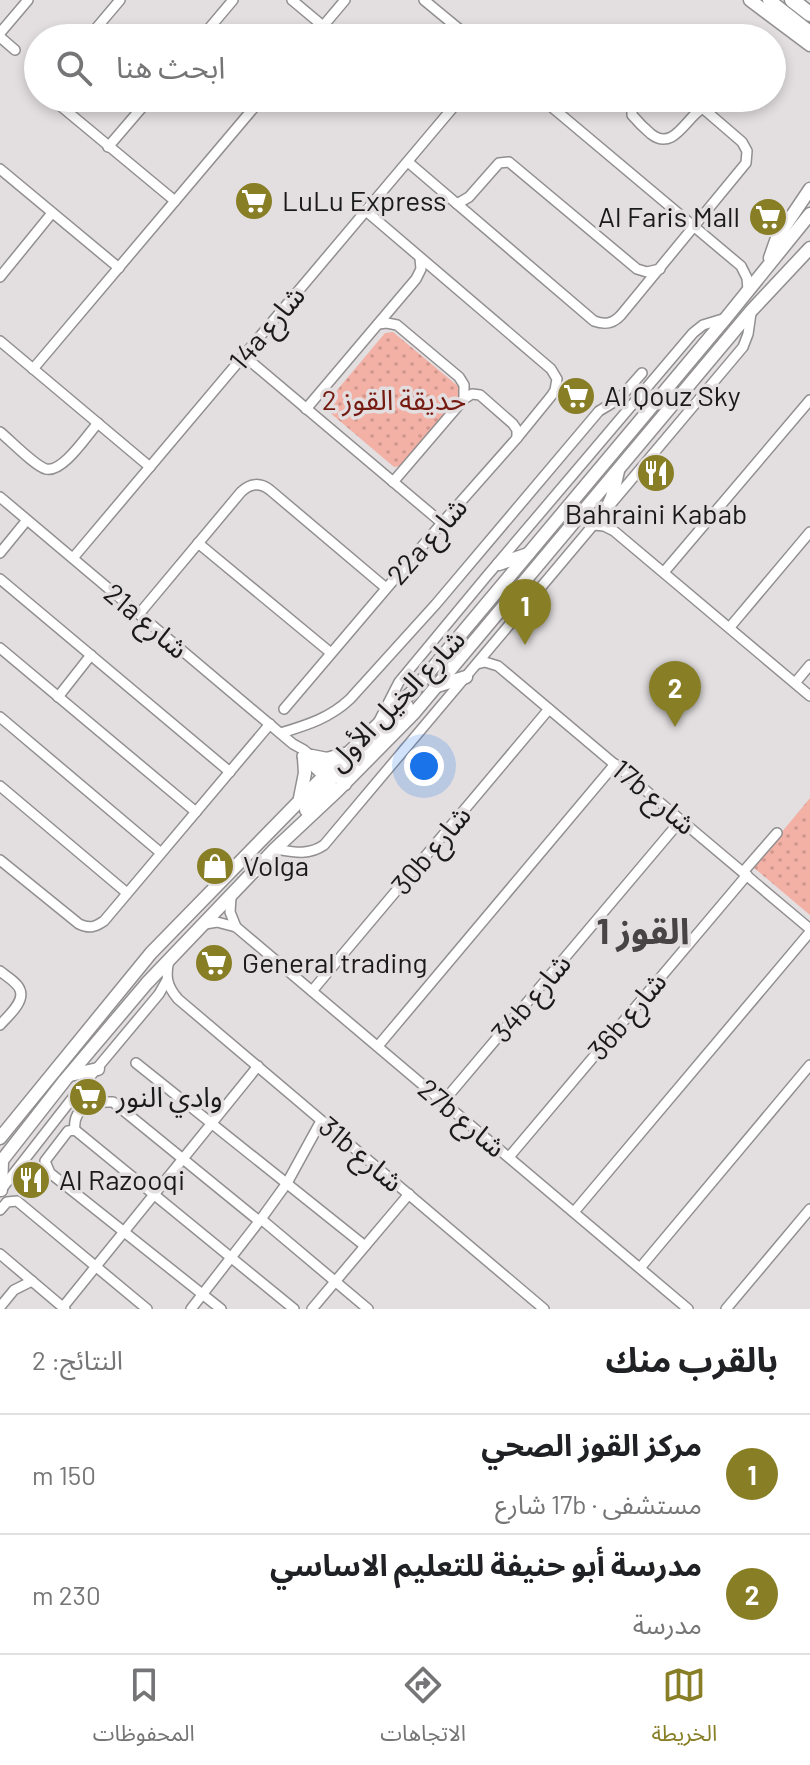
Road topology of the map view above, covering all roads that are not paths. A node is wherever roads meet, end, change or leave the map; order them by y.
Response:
1 (28, 0) edge
2 (120, 0) edge
3 (233, 0) edge
4 (292, 0) edge
5 (345, 0) edge
6 (424, 0) edge
7 (750, 0) edge
8 (769, 0) edge
9 (792, 0) edge
10 (810, 14) edge
11 (100, 24) edge
12 (213, 24) edge
13 (321, 24) edge
14 (325, 24) edge
15 (453, 24) edge
16 (782, 24) edge
17 (786, 27) edge
18 (810, 32) edge
19 (0, 35) edge
20 (810, 45) edge
21 (15, 50) dead end
22 (67, 112) edge
23 (138, 112) edge
24 (250, 112) edge
25 (449, 112) edge
26 (560, 112) edge
27 (632, 112) edge
28 (696, 112) edge
29 (708, 112) edge
30 (108, 147) junction
31 (408, 162) junction
32 (0, 169) edge
33 (810, 189) edge
34 (175, 201) junction
35 (457, 204) junction
36 (366, 211) junction
37 (52, 213) junction
38 (810, 214) edge
39 (693, 226) junction
40 (810, 235) edge
41 (807, 252) edge
42 (420, 258) junction
43 (768, 265) junction
44 (741, 266) junction
45 (119, 268) junction
46 (660, 269) junction
47 (0, 277) edge
48 (748, 290) junction
49 (751, 311) junction
50 (726, 318) junction
51 (378, 324) junction
52 (0, 341) edge
53 (244, 356) junction
54 (33, 369) junction
55 (642, 373) dead end
56 (464, 399) junction
57 (810, 400) edge
58 (306, 409) junction
59 (98, 423) junction
60 (0, 432) edge
61 (517, 438) junction
62 (150, 467) junction
63 (618, 470) junction
64 (393, 482) junction
65 (0, 497) edge
66 (606, 510) junction
67 (27, 520) junction
68 (442, 523) junction
69 (594, 525) junction
70 (614, 531) junction
71 (810, 532) edge
72 (198, 543) junction
73 (531, 552) junction
74 (0, 553) edge
75 (73, 558) junction
76 (499, 564) junction
77 (664, 572) junction
78 (0, 579) edge
79 (386, 588) junction
80 (139, 614) junction
81 (730, 627) junction
82 (492, 646) junction
83 (0, 648) edge
84 (331, 653) junction
85 (91, 655) junction
86 (477, 664) junction
87 (810, 665) edge
88 (498, 666) junction
89 (466, 677) junction
90 (795, 683) junction
91 (437, 686) junction
92 (415, 689) junction
93 (810, 696) edge
94 (58, 697) junction
95 (284, 709) dead end
96 (549, 709) junction
97 (0, 717) edge
98 (379, 721) junction
99 (270, 724) junction
100 (281, 733) junction
101 (347, 753) junction
102 (308, 757) junction
103 (615, 764) junction
104 (230, 772) junction
105 (333, 781) junction
106 (0, 786) edge
107 (299, 801) junction
108 (196, 812) junction
109 (681, 820) junction
110 (777, 833) dead end
111 (275, 849) junction
112 (161, 853) junction
113 (0, 860) edge
114 (745, 874) junction
115 (127, 893) junction
116 (231, 897) junction
117 (204, 924) junction
118 (236, 927) junction
119 (810, 930) edge
120 (169, 960) junction
121 (0, 971) edge
122 (167, 980) junction
123 (312, 991) junction
124 (156, 998) junction
125 (178, 999) junction
126 (0, 1025) edge
127 (378, 1046) junction
128 (136, 1063) dead end
129 (810, 1065) edge
130 (258, 1066) junction
131 (98, 1069) junction
132 (70, 1075) junction
133 (443, 1102) junction
134 (321, 1121) junction
135 (212, 1123) junction
136 (75, 1130) junction
137 (0, 1138) edge
138 (509, 1157) junction
139 (182, 1159) junction
140 (1, 1162) edge
141 (287, 1183) junction
142 (0, 1190) edge
143 (154, 1194) junction
144 (409, 1194) junction
145 (810, 1209) edge
146 (0, 1210) edge
147 (574, 1212) junction
148 (260, 1220) junction
149 (124, 1231) junction
150 (365, 1246) junction
151 (0, 1254) edge
152 (232, 1257) junction
153 (95, 1267) junction
154 (17, 1268) junction
155 (640, 1268) junction
156 (32, 1281) junction
157 (335, 1281) junction
158 (14, 1290) junction
159 (202, 1294) junction
160 (0, 1307) edge
161 (64, 1308) edge
162 (147, 1309) edge
163 (191, 1309) edge
164 (221, 1309) edge
165 (294, 1309) edge
166 (312, 1309) edge
167 (368, 1309) edge
168 (544, 1309) edge
169 (688, 1309) edge
170 (726, 1309) edge

1 - 19 street
2 - 11 street
3 - 12 street
4 - 13 street
5 - 14 street
6 - 15 street
7 - 16 main road
8 - 18 main road
9 - 10 main road
17 - 20 main road
19 - 21 street
22 - 30 street
23 - 30 street
24 - 34 street
25 - 31 street, 14a شارع
26 - 39 street
27 - 28 street
29 - 39 street
30 - 34 street
31 - 35 street
31 - 36 street, 14a شارع
32 - 37 street
33 - 43 main road
34 - 45 street
35 - 46 street
35 - 46 street
36 - 42 street
36 - 53 street, 14a شارع
37 - 45 street
37 - 47 street
38 - 43 main road, شارع الخيل الأول
39 - 44 street
39 - 46 street
40 - 41 main road
41 - 49 main road, شارع الخيل الأول
42 - 51 street
42 - 61 street, 22a شارع
43 - 44 street
43 - 48 main road, شارع الخيل الأول
44 - 48 street
45 - 54 street
48 - 50 main road, شارع الخيل الأول
49 - 63 main road, شارع الخيل الأول
49 - 66 street
50 - 73 main road, شارع الخيل الأول
50 - 76 street
51 - 56 street
51 - 58 street
52 - 54 street
53 - 58 street
53 - 62 street, 14a شارع
54 - 59 street
55 - 100 street
56 - 61 street
56 - 64 street
57 - 77 street
58 - 64 street
59 - 60 street
59 - 62 street
61 - 68 street, 22a شارع
62 - 75 street, 14a شارع
63 - 66 main road
63 - 91 main road, شارع الخيل الأول
64 - 68 street
65 - 67 street, 21a شارع
66 - 69 street
66 - 70 street
67 - 74 street
67 - 75 street, 21a شارع
68 - 79 street, 22a شارع
69 - 70 street
69 - 82 street
70 - 77 street
71 - 81 street
72 - 79 street
72 - 80 street
72 - 84 street
73 - 76 main road
73 - 92 main road, شارع الخيل الأول
75 - 80 street, 21a شارع
76 - 98 street
77 - 81 street
78 - 85 street
79 - 84 street, 22a شارع
80 - 99 street, 21a شارع
81 - 90 street
82 - 86 street
82 - 88 street
83 - 94 street
84 - 95 street, 22a شارع
85 - 94 street
85 - 104 street
86 - 88 street
86 - 89 street
87 - 90 street
88 - 96 street, 17b شارع
89 - 91 main road
89 - 111 street
90 - 93 street
91 - 105 main road, شارع الخيل الأول
92 - 98 main road, شارع الخيل الأول
92 - 105 main road
94 - 108 street
96 - 103 street, 17b شارع
96 - 123 street, 30b شارع
97 - 112 street
98 - 101 main road, شارع الخيل الأول
99 - 100 street, 21a شارع
99 - 104 street
100 - 102 street, 21a شارع
101 - 102 main road
101 - 105 main road, شارع الخيل الأول
102 - 105 street, 21a شارع
102 - 107 main road
103 - 109 street, 17b شارع
103 - 127 street
104 - 108 street
105 - 107 main road, شارع الخيل الأول
105 - 111 main road, شارع الخيل الأول
106 - 115 street
107 - 137 main road, شارع الخيل الأول
108 - 112 street
109 - 114 street, 17b شارع
109 - 133 street, 34b شارع
110 - 114 street, 36b شارع
111 - 116 main road, شارع الخيل الأول
112 - 115 street
113 - 115 street
114 - 119 street, 17b شارع
114 - 138 street, 36b شارع
116 - 117 main road, شارع الخيل الأول
116 - 118 street
117 - 118 street
117 - 120 main road, شارع الخيل الأول
118 - 123 street, 27b شارع
119 - 147 street
120 - 122 street
120 - 132 main road, شارع الخيل الأول
121 - 126 street
122 - 124 street
122 - 125 street, 31b شارع
123 - 127 street, 27b شارع
124 - 125 street
124 - 131 street
125 - 130 street, 31b شارع
127 - 133 street, 27b شارع
128 - 135 street
129 - 155 street
130 - 134 street, 31b شارع
130 - 135 street
131 - 132 main road
131 - 142 street
132 - 140 main road, شارع الخيل الأول
133 - 138 street, 27b شارع
134 - 141 street
134 - 144 street, 31b شارع
135 - 139 street
135 - 141 street
136 - 139 street
136 - 143 street
136 - 149 street
138 - 147 street, 27b شارع
139 - 143 street
139 - 148 street
140 - 142 main road
141 - 148 street
141 - 150 street
143 - 149 street
143 - 152 street
144 - 150 street
144 - 168 street, 31b شارع
145 - 170 street
146 - 153 street
147 - 155 street, 27b شارع
148 - 152 street
148 - 157 street
149 - 153 street
149 - 159 street
150 - 157 street
151 - 154 street
152 - 159 street
152 - 165 street
153 - 161 street
153 - 162 street
154 - 156 street
154 - 158 street
155 - 169 street, 27b شارع
156 - 158 street
156 - 161 street
157 - 166 street
157 - 167 street
158 - 160 street
159 - 163 street
159 - 164 street

